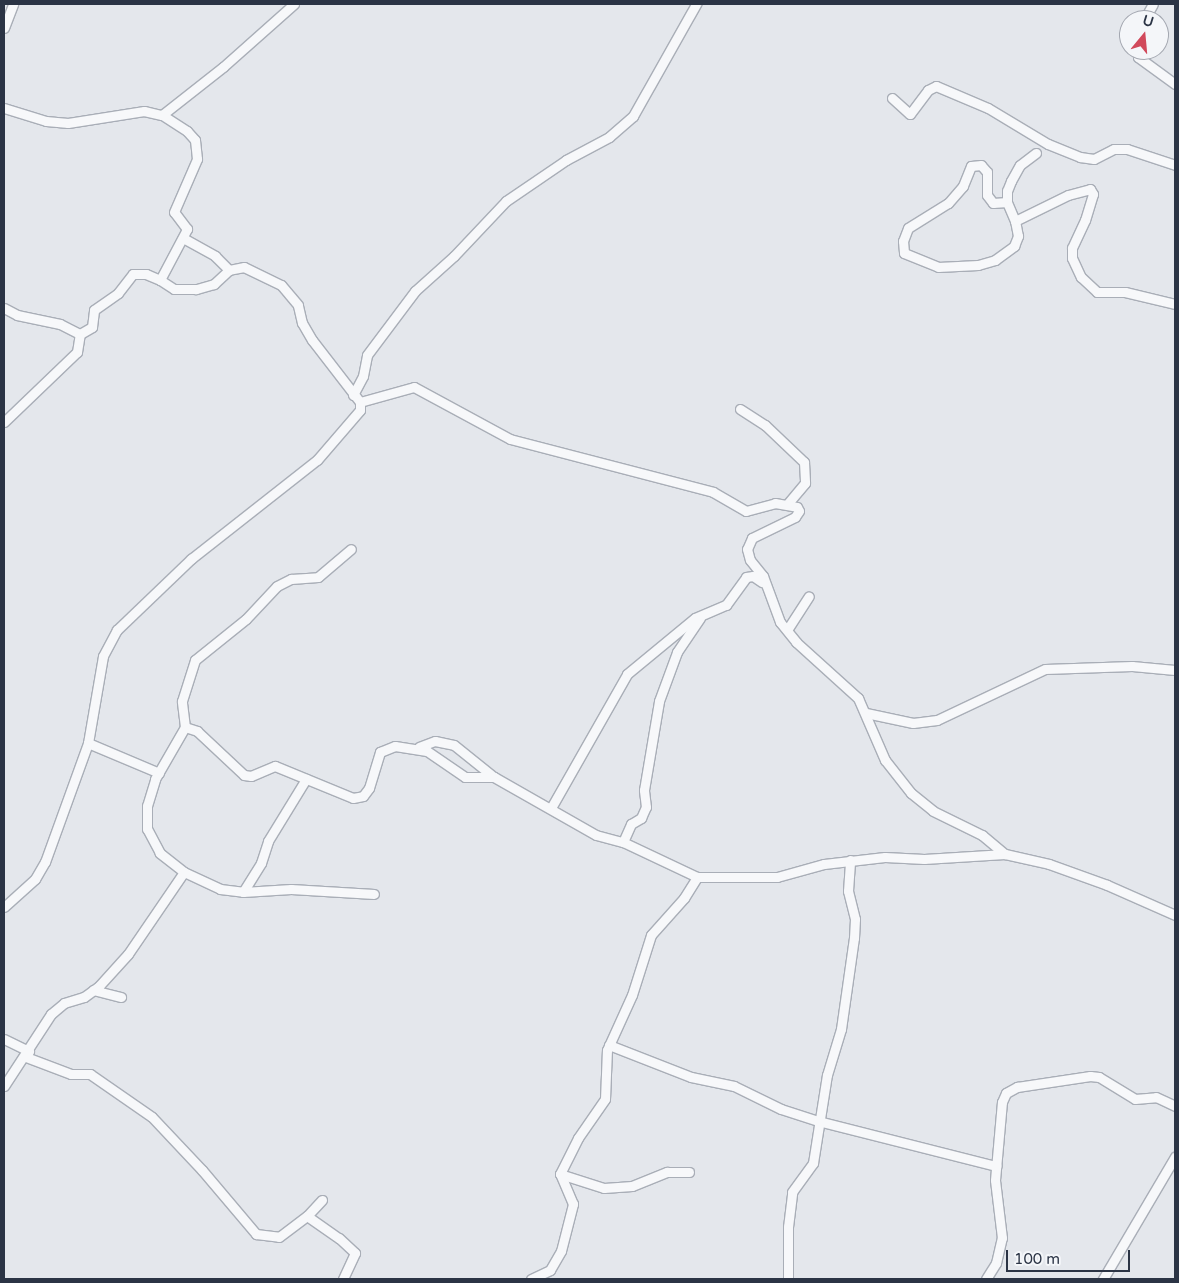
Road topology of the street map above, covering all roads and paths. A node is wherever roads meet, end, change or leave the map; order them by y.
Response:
1 (13, 4) edge
2 (294, 4) edge
3 (696, 4) edge
4 (4, 28) edge
5 (1143, 60) edge
6 (1175, 84) edge
7 (892, 98) dead end
8 (4, 108) edge
9 (162, 116) junction
10 (1036, 153) dead end
11 (1175, 162) edge
12 (1007, 202) junction
13 (1015, 221) junction
14 (183, 238) junction
15 (229, 270) junction
16 (160, 280) junction
17 (1175, 304) edge
18 (4, 308) edge
19 (80, 334) junction
20 (353, 395) junction
21 (360, 402) junction
22 (740, 409) dead end
23 (4, 422) edge
24 (788, 503) junction
25 (351, 549) dead end
26 (767, 584) junction
27 (809, 596) dead end
28 (700, 617) junction
29 (787, 630) junction
30 (1175, 670) edge
31 (866, 713) junction
32 (185, 727) junction
33 (91, 744) junction
34 (419, 747) junction
35 (159, 773) junction
36 (494, 777) junction
37 (306, 779) junction
38 (551, 808) junction
39 (622, 842) junction
40 (1005, 854) junction
41 (850, 860) junction
42 (184, 872) junction
43 (697, 877) junction
44 (242, 892) junction
45 (374, 894) dead end
46 (4, 907) edge
47 (1175, 915) edge
48 (93, 990) junction
49 (121, 997) dead end
50 (4, 1039) edge
51 (609, 1045) junction
52 (28, 1054) junction
53 (4, 1086) edge
54 (1175, 1106) edge
55 (818, 1121) junction
56 (1175, 1157) edge
57 (996, 1166) junction
58 (689, 1172) dead end
59 (560, 1174) junction
60 (322, 1200) dead end
61 (307, 1216) junction
62 (343, 1279) edge
63 (531, 1279) edge
64 (788, 1279) edge
65 (986, 1279) edge
66 (1103, 1279) edge

1 - 4 street
2 - 9 street
3 - 20 street
5 - 6 street
7 - 11 street
8 - 9 street
9 - 14 street
10 - 12 street
12 - 13 street
12 - 13 street
13 - 17 street
14 - 15 street
14 - 16 street
15 - 16 street
15 - 20 street
16 - 19 street
18 - 19 street
19 - 23 street
20 - 21 street
21 - 24 street
21 - 33 street
22 - 24 street
24 - 26 street
25 - 32 street
26 - 28 street
26 - 29 street
27 - 29 street
28 - 38 street
28 - 39 street
29 - 31 street
30 - 31 street
31 - 40 street
32 - 35 street
32 - 37 street
33 - 35 street
33 - 46 street
34 - 36 street
34 - 36 street
34 - 37 street
35 - 42 street
36 - 38 street
37 - 44 street
38 - 39 street
39 - 43 street
40 - 41 street
40 - 47 street
41 - 43 street
41 - 55 street
42 - 44 street
42 - 48 street
43 - 51 street
44 - 45 street
48 - 49 street
48 - 52 street
50 - 52 street
51 - 55 street
51 - 59 street
52 - 53 street
52 - 61 street
54 - 57 street
55 - 57 street
55 - 64 street
56 - 66 street
57 - 65 street
58 - 59 street
59 - 63 street
60 - 61 street
61 - 62 street

